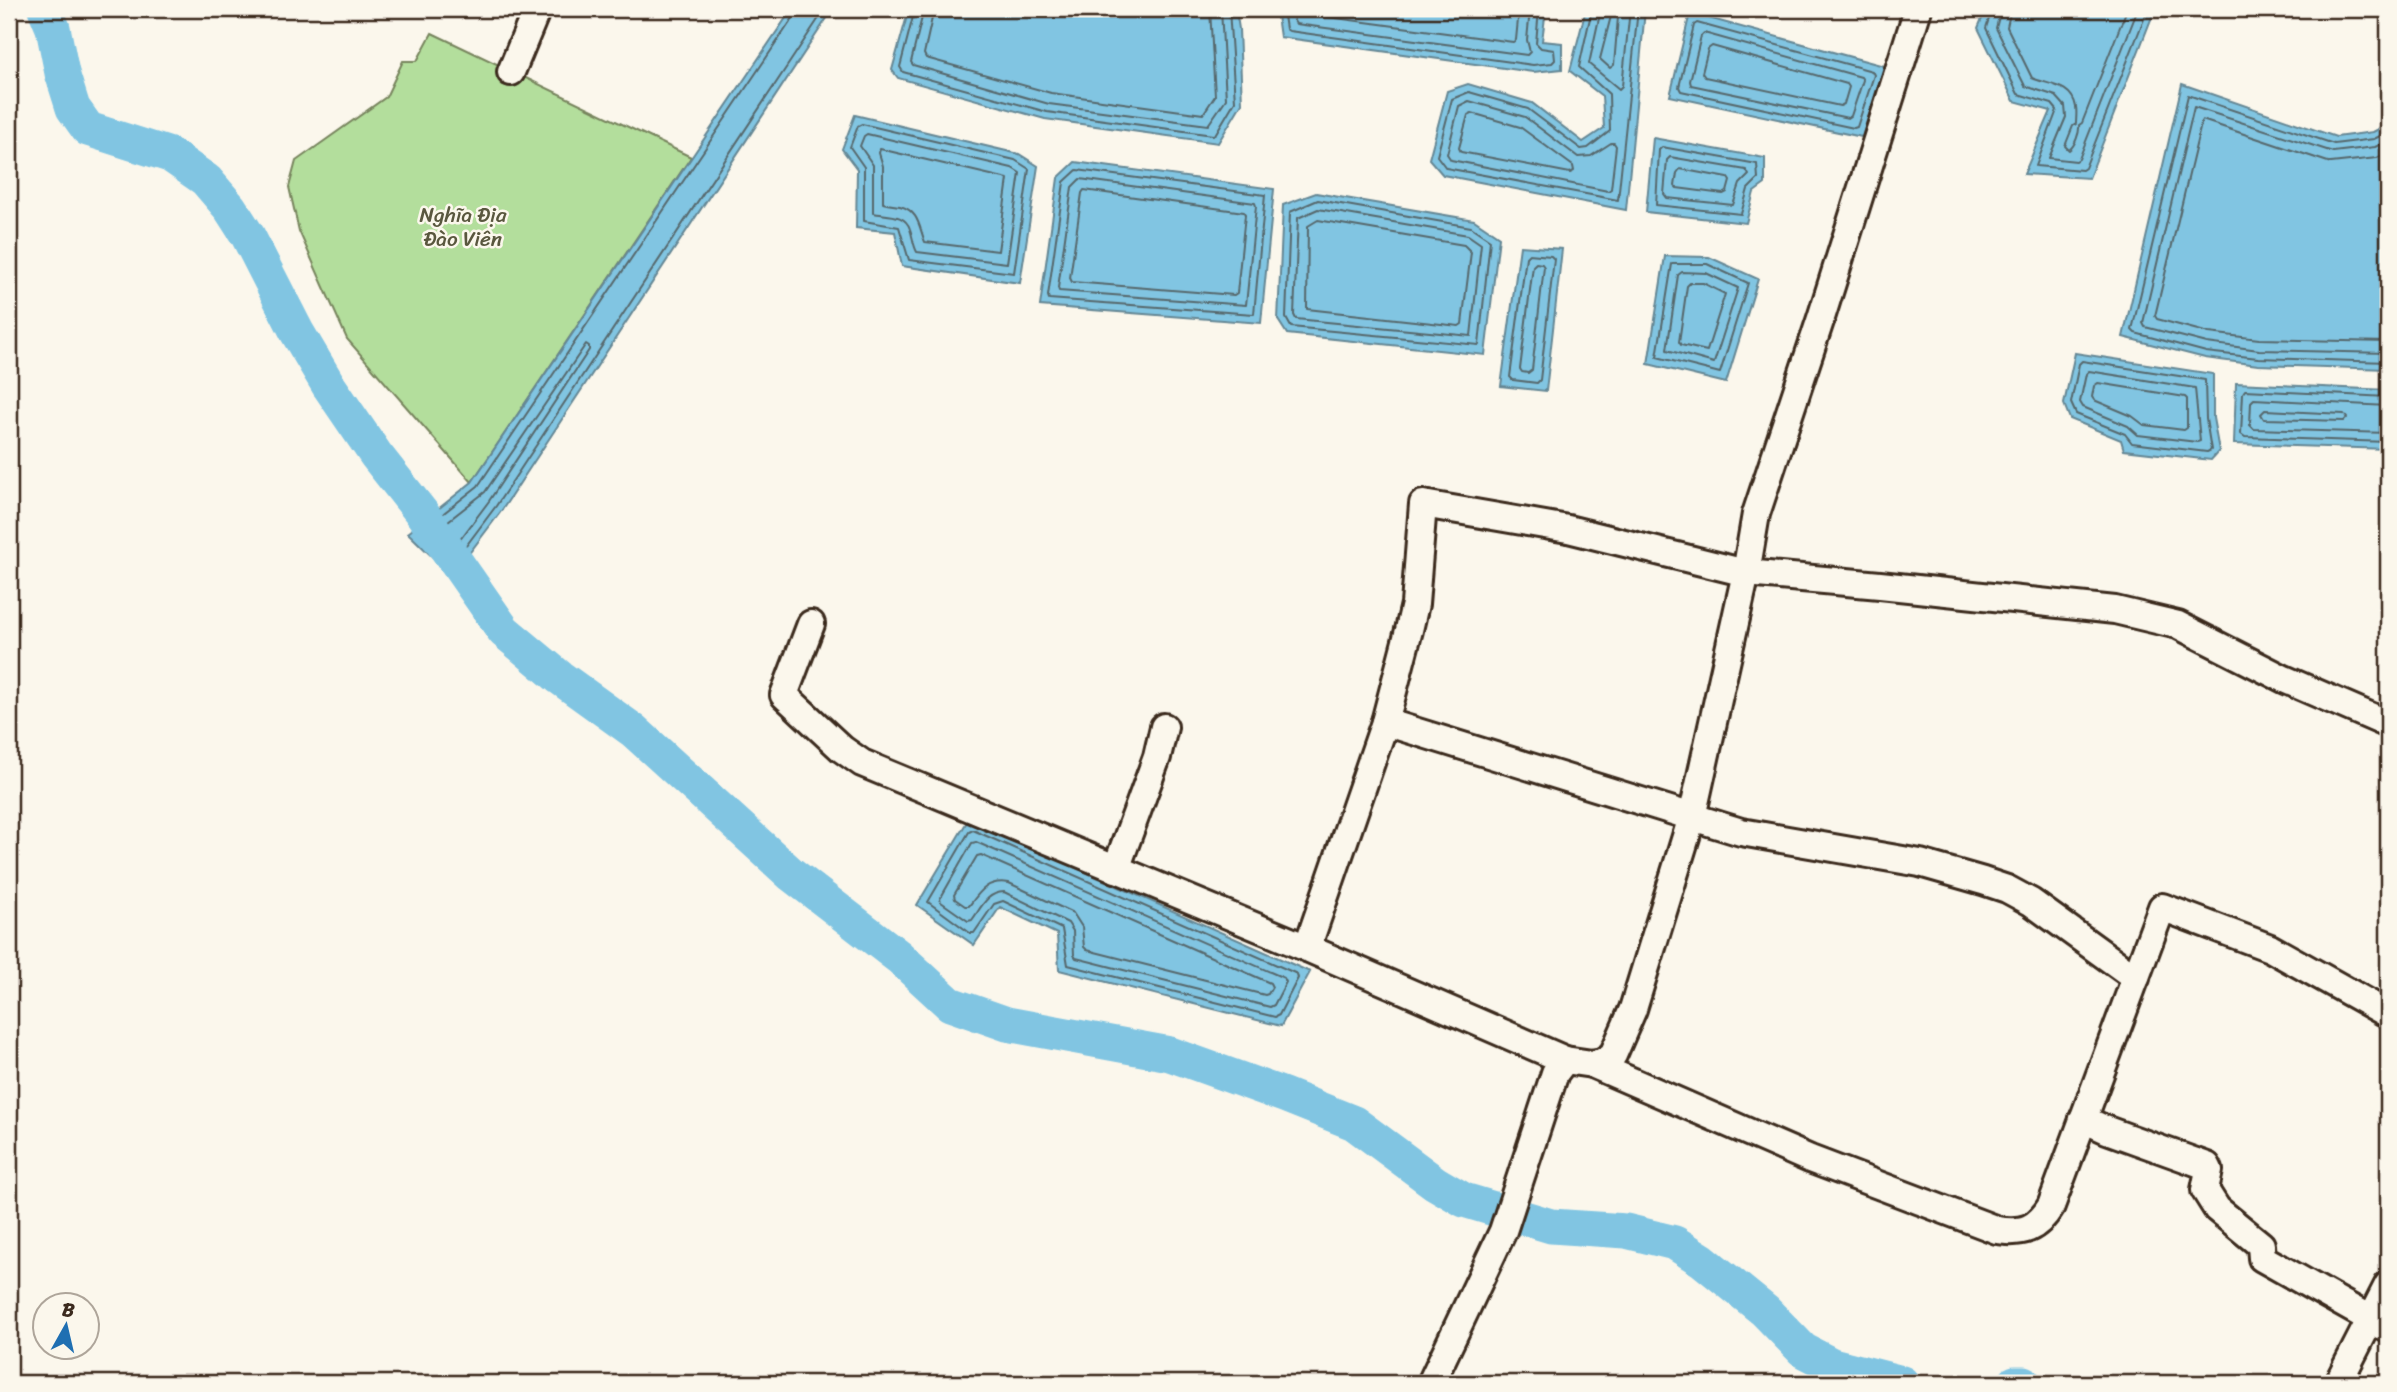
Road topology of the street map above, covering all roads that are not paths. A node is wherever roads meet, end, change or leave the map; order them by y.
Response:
1 (537, 9) edge
2 (1918, 9) edge
3 (512, 72) dead end
4 (1746, 573) junction
5 (811, 624) dead end
6 (1385, 722) junction
7 (2388, 724) edge
8 (1164, 727) dead end
9 (1692, 817) junction
10 (1116, 869) junction
11 (1307, 947) junction
12 (2136, 978) junction
13 (2388, 1014) edge
14 (1565, 1060) junction
15 (1592, 1064) junction
16 (2083, 1119) junction
17 (2388, 1284) edge
18 (2379, 1324) edge
19 (2339, 1381) dead end
20 (1431, 1383) edge

1 - 3 street
2 - 4 street
4 - 6 street
4 - 7 street
4 - 9 street
5 - 10 street
6 - 9 street
6 - 11 street
8 - 10 street
9 - 12 street
9 - 15 street
10 - 11 street
11 - 14 street
12 - 13 street
12 - 16 street
14 - 15 street
14 - 20 street
15 - 16 street
16 - 18 street
17 - 18 street
18 - 19 street

